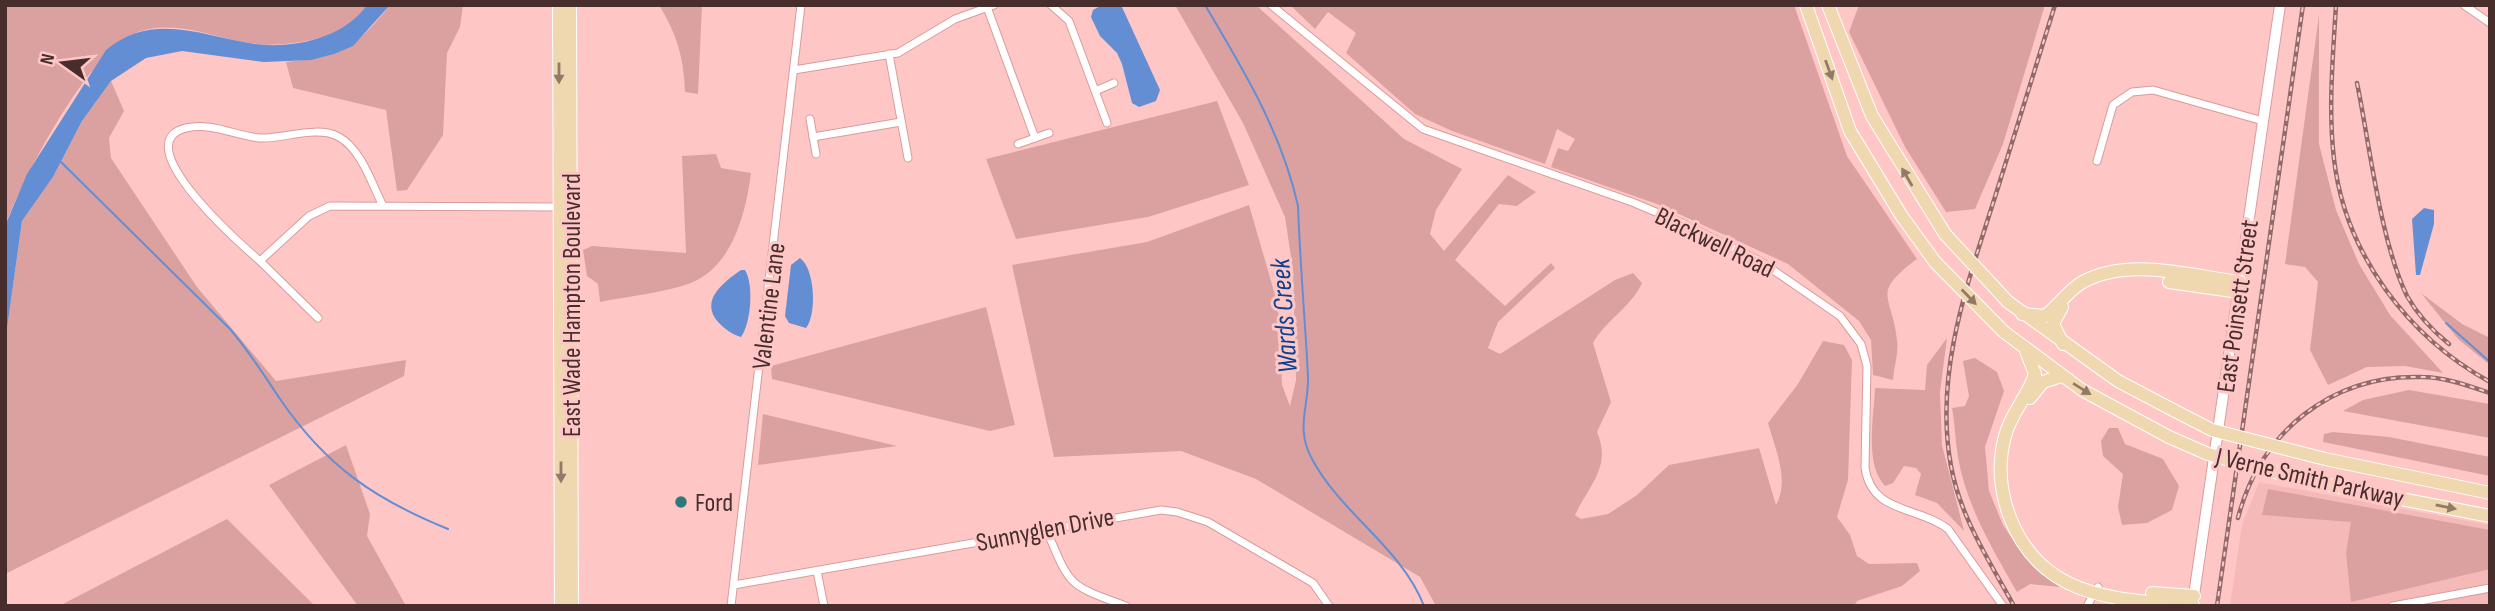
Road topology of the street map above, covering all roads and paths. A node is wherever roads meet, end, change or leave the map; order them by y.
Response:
1 (559, 5) edge
2 (570, 5) edge
3 (801, 5) edge
4 (1051, 5) edge
5 (1271, 5) edge
6 (1805, 5) edge
7 (1828, 5) edge
8 (2280, 5) edge
9 (2463, 5) edge
10 (991, 6) edge
11 (2490, 23) edge
12 (565, 33) junction
13 (889, 54) junction
14 (794, 70) junction
15 (1114, 83) dead end
16 (1096, 91) junction
17 (810, 119) dead end
18 (2263, 121) junction
19 (901, 122) junction
20 (1107, 123) dead end
21 (1049, 134) dead end
22 (813, 136) junction
23 (1035, 138) junction
24 (1018, 144) dead end
25 (816, 154) dead end
26 (908, 158) dead end
27 (2097, 162) dead end
28 (382, 204) junction
29 (564, 207) junction
30 (260, 261) junction
31 (2240, 287) junction
32 (2022, 314) junction
33 (318, 318) dead end
34 (2063, 344) junction
35 (2026, 351) junction
36 (2061, 376) junction
37 (2490, 493) edge
38 (2490, 516) edge
39 (1046, 529) junction
40 (817, 571) junction
41 (734, 586) junction
42 (2490, 588) edge
43 (2097, 591) junction
44 (2193, 602) edge
45 (561, 606) edge
46 (572, 606) edge
47 (731, 606) edge
48 (824, 606) edge
49 (1126, 606) edge
50 (1329, 606) edge
51 (2003, 606) edge
52 (2087, 606) edge
53 (2393, 606) edge

1 - 12 main road, East Wade Hampton Boulevard
2 - 12 main road, East Wade Hampton Boulevard
3 - 14 street, Valentine Lane
4 - 16 street
5 - 51 street, Blackwell Road
6 -> 35 main road, J Verne Smith Parkway, bridge
32 -> 7 main road, J Verne Smith Parkway, bridge
8 - 18 main road, East Poinsett Street
9 - 11 street
10 - 13 street
10 - 23 street
12 - 29 main road, East Wade Hampton Boulevard
13 - 14 street
13 - 19 street
14 - 41 street, Valentine Lane
15 - 16 street
16 - 20 street
17 - 22 street
18 - 27 street
18 - 31 main road, East Poinsett Street
19 - 22 street
19 - 26 street
21 - 23 street
22 - 25 street
23 - 24 street
28 - 29 street
28 - 30 street
28 - 30 street
29 -> 45 main road, East Wade Hampton Boulevard
29 - 46 main road, East Wade Hampton Boulevard
30 - 33 street
31 - 32 main road
31 - 34 main road
31 - 44 main road, East Poinsett Street
32 - 34 main road, J Verne Smith Parkway
34 - 37 main road, J Verne Smith Parkway, bridge
35 - 36 main road, J Verne Smith Parkway
35 - 43 main road
36 -> 38 main road, J Verne Smith Parkway, bridge
36 - 43 main road
39 - 40 street, Sunnyglen Drive
39 - 49 street
39 - 50 street, Sunnyglen Drive
40 - 41 street, Sunnyglen Drive
40 - 48 street
41 - 47 street, Valentine Lane
42 - 53 street
43 - 44 main road
43 - 52 street

